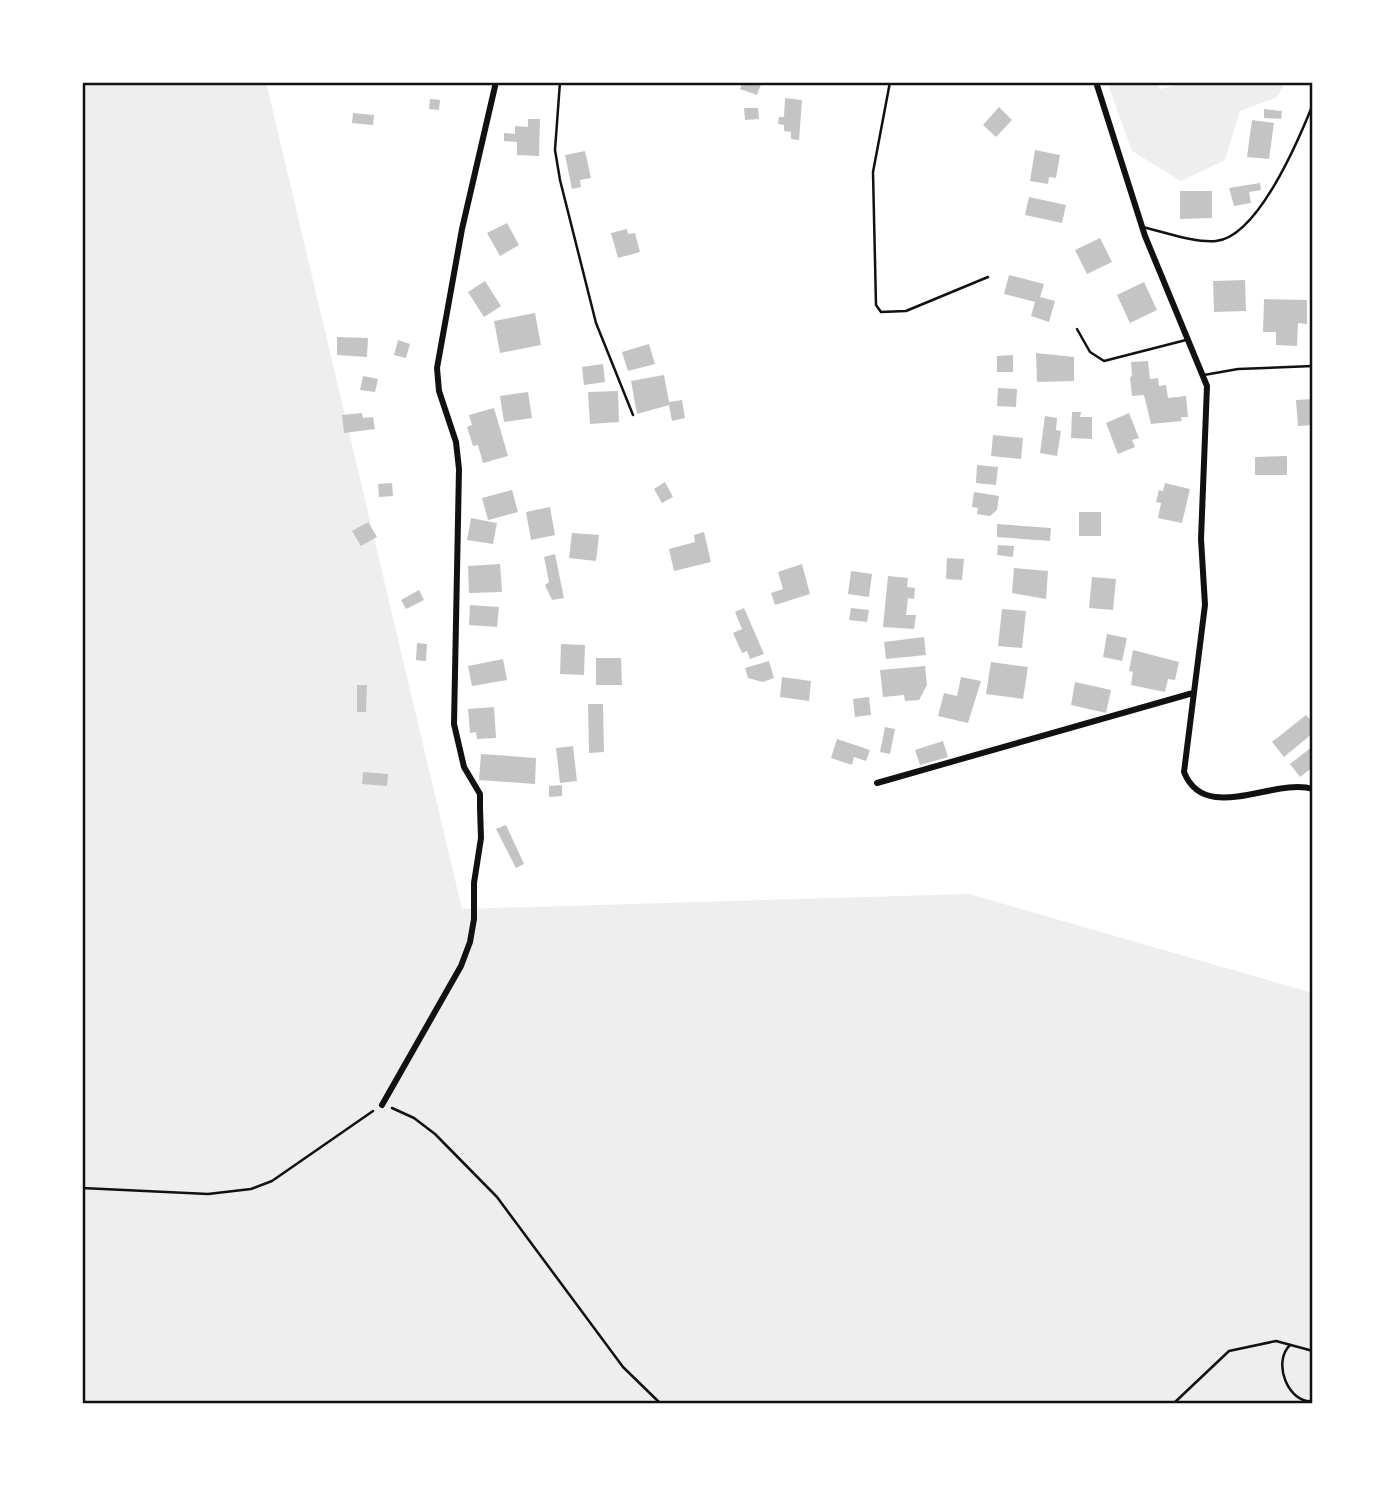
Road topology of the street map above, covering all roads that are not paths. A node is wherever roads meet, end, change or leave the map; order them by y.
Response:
1 (496, 82) edge
2 (559, 82) edge
3 (1096, 82) edge
4 (1313, 104) edge
5 (1142, 227) junction
6 (1077, 329) dead end
7 (1189, 339) junction
8 (1313, 366) edge
9 (1204, 375) junction
10 (633, 415) dead end
11 (1193, 694) junction
12 (877, 783) dead end
13 (1313, 789) edge
14 (382, 1105) road end

1 - 14 street
2 - 10 lane
3 - 5 street
4 - 5 lane
5 - 7 street
6 - 7 lane
7 - 9 street
8 - 9 lane
9 - 11 street
11 - 12 street
11 - 13 street

